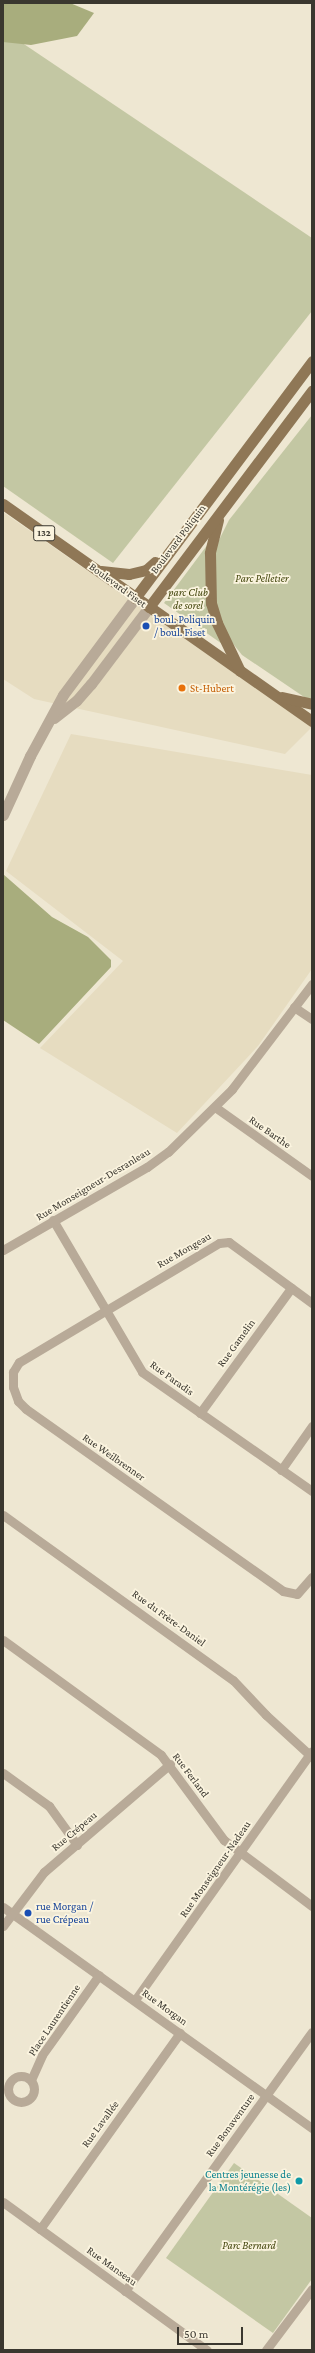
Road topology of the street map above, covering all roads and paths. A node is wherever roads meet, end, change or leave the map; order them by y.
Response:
1 (312, 361) edge
2 (312, 391) edge
3 (3, 504) edge
4 (219, 516) junction
5 (176, 542) junction
6 (99, 571) junction
7 (135, 598) junction
8 (149, 608) junction
9 (240, 672) junction
10 (273, 695) junction
11 (312, 704) edge
12 (50, 721) junction
13 (312, 721) edge
14 (3, 815) edge
15 (312, 984) edge
16 (294, 1007) junction
17 (312, 1019) edge
18 (215, 1107) junction
19 (312, 1176) edge
20 (54, 1220) junction
21 (3, 1250) edge
22 (290, 1288) junction
23 (312, 1303) edge
24 (104, 1311) junction
25 (200, 1413) junction
26 (312, 1426) edge
27 (281, 1470) junction
28 (312, 1491) edge
29 (3, 1514) edge
30 (312, 1577) edge
31 (3, 1640) edge
32 (311, 1754) edge
33 (170, 1764) junction
34 (3, 1773) edge
35 (77, 1845) junction
36 (240, 1854) junction
37 (312, 1906) edge
38 (3, 1907) edge
39 (12, 1913) junction
40 (3, 1926) edge
41 (99, 1975) junction
42 (135, 2000) junction
43 (312, 2032) edge
44 (180, 2033) junction
45 (31, 2080) dead end
46 (266, 2095) junction
47 (312, 2128) edge
48 (3, 2202) edge
49 (40, 2228) junction
50 (312, 2289) edge
51 (125, 2290) junction
52 (207, 2350) edge
53 (266, 2350) edge

1 - 5 main road, Boulevard Poliquin
2 - 4 main road, Boulevard Poliquin
3 - 6 main road, Boulevard Fiset / 132
4 - 8 main road, Boulevard Poliquin
4 - 9 main road
5 - 6 main road
5 - 7 main road, Boulevard Poliquin
6 - 7 main road, Boulevard Fiset / 132
7 - 8 main road, Boulevard Fiset / 132
7 - 12 street, Boulevard Poliquin
8 - 9 main road, Boulevard Fiset / 132
8 - 12 street, Boulevard Poliquin
9 - 10 main road, Boulevard Fiset / 132
10 - 11 main road
10 - 13 main road, Boulevard Fiset / 132
12 - 14 street, Boulevard Poliquin
15 - 16 street, Rue Monseigneur-Desranleau
16 - 17 street
16 - 18 street, Rue Monseigneur-Desranleau
18 - 19 street, Rue Barthe
18 - 20 street, Rue Monseigneur-Desranleau
20 - 21 street, Rue Monseigneur-Desranleau
20 - 24 street, Rue Paradis
22 - 23 street, Rue Mongeau
22 - 24 street, Rue Mongeau
22 - 25 street, Rue Gamelin
24 - 25 street, Rue Paradis
24 - 30 street, Rue Weilbrenner
25 - 27 street, Rue Paradis
26 - 27 street
27 - 28 street, Rue Paradis
29 - 32 street, Rue du Frère-Daniel
31 - 33 street, Rue Ferland
32 - 36 street, Rue Monseigneur-Nadeau
33 - 35 street, Rue Crépeau
33 - 36 street, Rue Ferland
34 - 35 street
35 - 39 street, Rue Crépeau
36 - 37 street, Rue Ferland
36 - 42 street, Rue Monseigneur-Nadeau
38 - 39 street, Rue Morgan
39 - 40 street, Rue Crépeau
39 - 41 street, Rue Morgan
41 - 42 street, Rue Morgan
41 - 45 street, Place Laurentienne
42 - 44 street, Rue Morgan
43 - 46 street, Rue Bonaventure
44 - 46 street, Rue Morgan
44 - 49 street, Rue Lavallée
46 - 47 street, Rue Morgan
46 - 51 street, Rue Bonaventure
48 - 49 street, Rue Manseau
49 - 51 street, Rue Manseau
50 - 53 street
51 - 52 street, Rue Manseau

